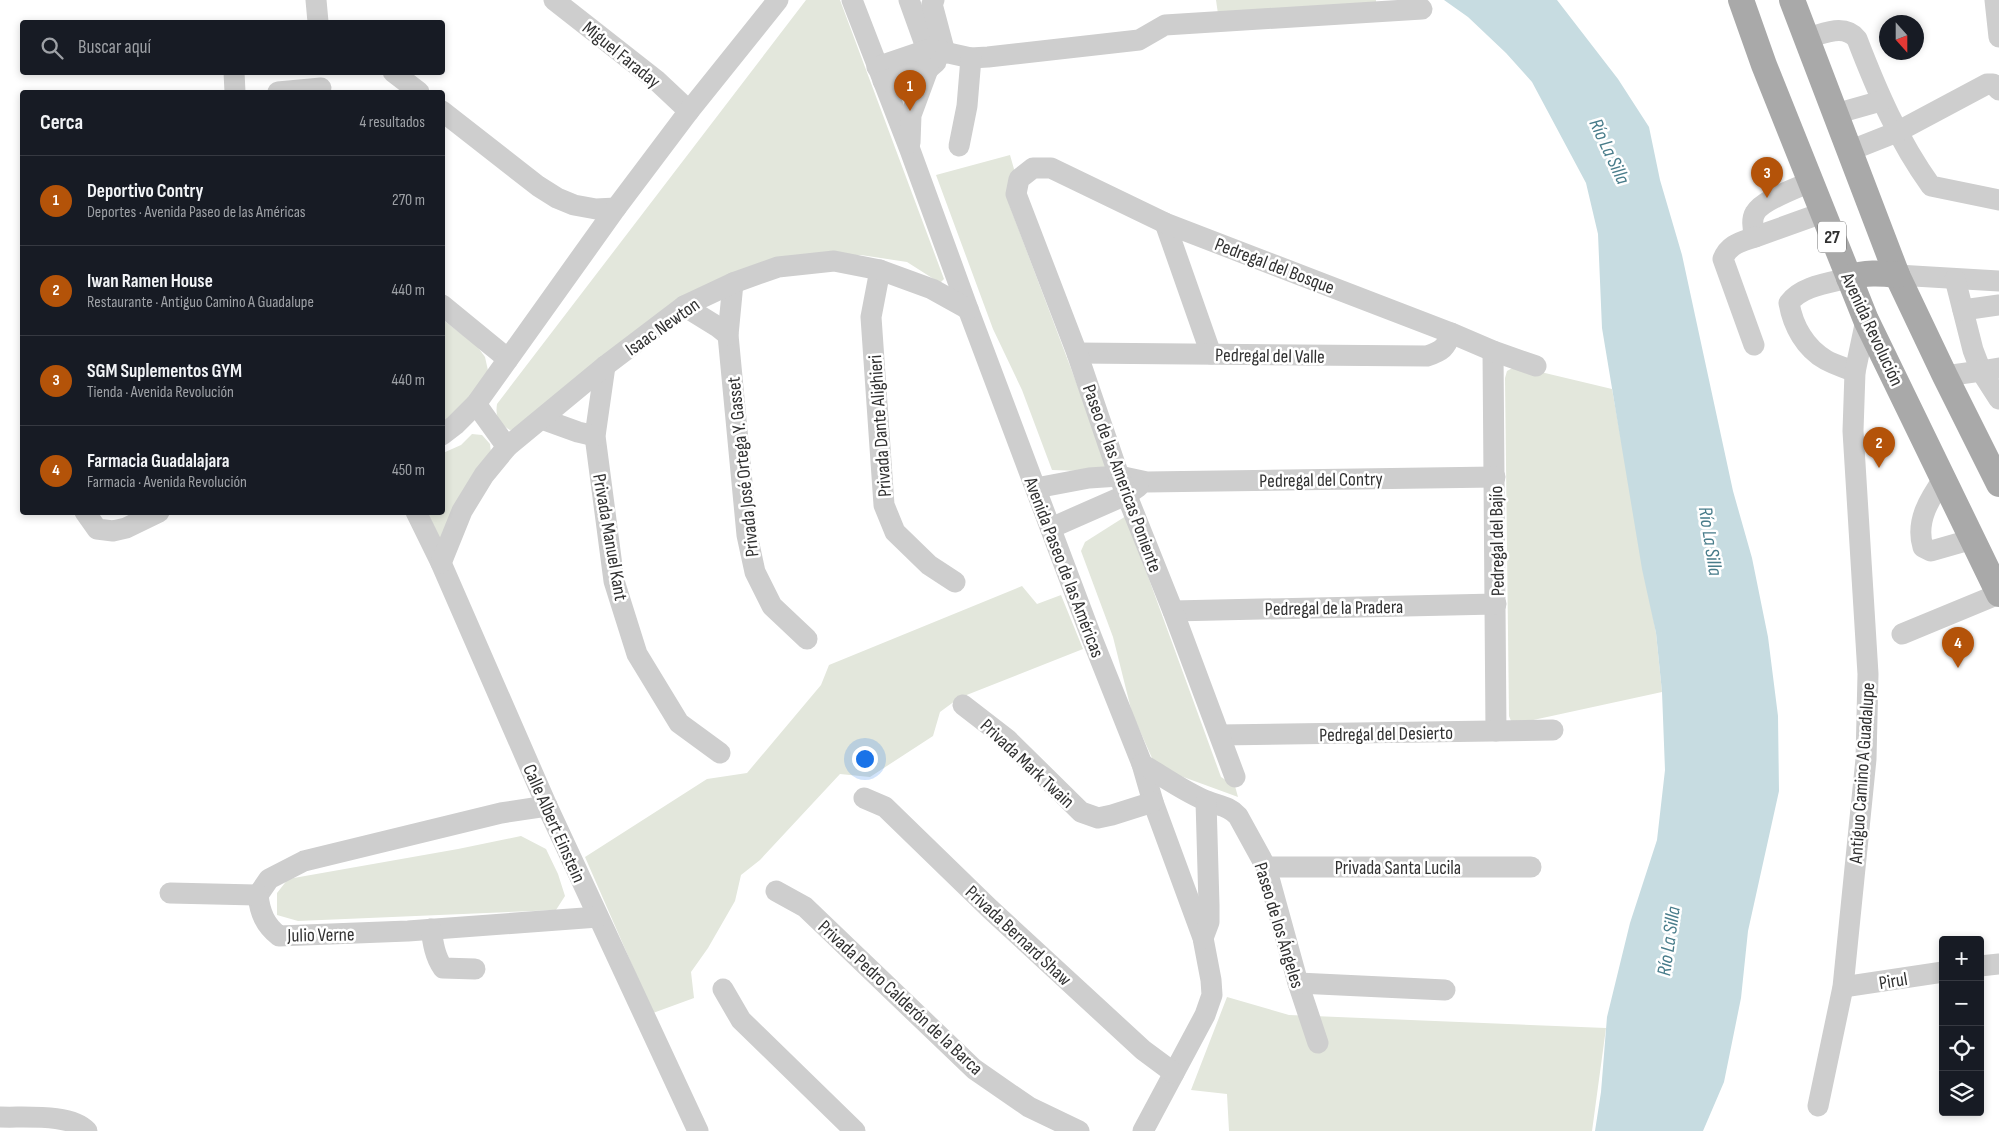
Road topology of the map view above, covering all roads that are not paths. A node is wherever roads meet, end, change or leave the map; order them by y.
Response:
1 (554, 0) edge
2 (778, 0) edge
3 (852, 0) edge
4 (909, 0) edge
5 (934, 0) edge
6 (1741, 0) edge
7 (1995, 0) edge
8 (1796, 2) edge
9 (1422, 8) dead end
10 (1999, 37) edge
11 (1806, 38) junction
12 (933, 57) junction
13 (971, 58) junction
14 (880, 74) junction
15 (234, 75) edge
16 (397, 75) edge
17 (321, 84) edge
18 (236, 90) edge
19 (289, 90) edge
20 (416, 90) edge
21 (1999, 90) edge
22 (1881, 102) junction
23 (689, 111) junction
24 (445, 113) edge
25 (1835, 114) junction
26 (1897, 132) junction
27 (960, 146) dead end
28 (910, 150) junction
29 (1849, 151) junction
30 (1019, 178) joint
31 (1810, 182) junction
32 (1999, 200) edge
33 (616, 208) junction
34 (1822, 213) junction
35 (1165, 223) junction
36 (1755, 237) junction
37 (880, 270) junction
38 (1897, 275) junction
39 (1849, 278) junction
40 (1955, 279) junction
41 (1999, 281) edge
42 (733, 283) junction
43 (1999, 305) edge
44 (684, 306) junction
45 (445, 307) edge
46 (968, 309) junction
47 (1962, 310) junction
48 (1866, 320) junction
49 (1451, 333) junction
50 (728, 336) junction
51 (1754, 345) dead end
52 (1493, 351) junction
53 (1077, 353) junction
54 (1212, 354) junction
55 (508, 359) junction
56 (605, 366) junction
57 (1536, 366) dead end
58 (1990, 369) edge
59 (1855, 372) junction
60 (1945, 376) junction
61 (1999, 399) edge
62 (476, 404) junction
63 (542, 419) junction
64 (445, 433) edge
65 (594, 436) junction
66 (507, 447) junction
67 (1495, 477) junction
68 (1944, 478) junction
69 (1998, 479) edge
70 (1123, 485) junction
71 (1036, 488) junction
72 (87, 515) edge
73 (153, 515) edge
74 (417, 515) edge
75 (1051, 528) junction
76 (1973, 539) junction
77 (441, 563) junction
78 (955, 582) dead end
79 (1999, 594) edge
80 (1496, 604) junction
81 (1173, 611) junction
82 (1902, 634) dead end
83 (807, 640) dead end
84 (963, 705) dead end
85 (1553, 730) dead end
86 (1496, 731) junction
87 (1220, 735) junction
88 (720, 753) dead end
89 (1142, 764) junction
90 (1235, 777) dead end
91 (864, 798) dead end
92 (1206, 801) junction
93 (1152, 802) junction
94 (547, 806) junction
95 (1266, 867) junction
96 (1531, 867) dead end
97 (776, 891) dead end
98 (170, 893) dead end
99 (258, 896) junction
100 (598, 917) junction
101 (431, 929) junction
102 (1203, 938) junction
103 (1999, 964) edge
104 (1984, 966) edge
105 (475, 969) dead end
106 (1939, 973) edge
107 (1298, 983) junction
108 (1843, 987) junction
109 (723, 989) dead end
110 (1445, 990) dead end
111 (1318, 1042) dead end
112 (1174, 1073) junction
113 (1818, 1106) dead end
114 (0, 1117) edge
115 (87, 1131) edge
116 (698, 1131) edge
117 (855, 1131) edge
118 (1079, 1131) edge
119 (1143, 1131) edge

1 - 23 street, Miguel Faraday
2 - 23 street
3 - 14 street, Avenida Paseo de las Américas
4 - 12 street
5 - 12 street
6 - 31 main road, Avenida Revolución / 27
7 - 10 street
8 - 11 main road
9 - 13 street
11 - 22 street
11 - 25 main road
12 - 13 street
12 - 14 street
12 - 28 street
13 - 27 street
14 - 28 street, Avenida Paseo de las Américas
15 - 18 street
16 - 20 street
17 - 19 street
21 - 26 street
22 - 25 street
22 - 26 street
23 - 33 street
24 - 33 street
25 - 29 main road
26 - 29 street
26 - 32 street
28 - 46 street, Avenida Paseo de las Américas
29 - 38 main road
30 - 35 street, Pedregal del Bosque
30 - 53 street, Paseo de las Americas Poniente
31 - 34 main road, Avenida Revolución / 27
31 - 36 street
33 - 55 street
34 - 36 street
34 - 39 main road, Avenida Revolución / 27
35 - 49 street, Pedregal del Bosque
35 - 54 street
36 - 51 street
37 - 42 street, Isaac Newton
37 - 46 street, Isaac Newton
37 - 78 street, Privada Dante Alighieri
38 - 39 main road
38 - 40 street
38 - 60 main road
39 - 48 main road, Avenida Revolución / 27
39 - 59 street
40 - 41 street
40 - 47 street
42 - 44 street, Isaac Newton
42 - 50 street, Privada José Ortega Y. Gasset
43 - 47 street
44 - 50 street
44 - 56 street, Isaac Newton
45 - 55 street
46 - 71 street, Avenida Paseo de las Américas
47 - 58 street
48 - 59 street, Antiguo Camino A Guadalupe
48 - 68 main road, Avenida Revolución / 27
49 - 52 street, Pedregal del Bosque
49 - 54 street, Pedregal del Valle
50 - 83 street, Privada José Ortega Y. Gasset
52 - 57 street, Pedregal del Bosque
52 - 67 street, Pedregal del Bajío
53 - 54 street, Pedregal del Valle
53 - 70 street, Paseo de las Americas Poniente
55 - 62 street
56 - 63 street, Isaac Newton
56 - 65 street, Privada Manuel Kant
58 - 60 street
58 - 61 street
59 - 108 street, Antiguo Camino A Guadalupe
60 - 69 main road
62 - 64 street
62 - 66 street
63 - 65 street
63 - 66 street, Isaac Newton
65 - 88 street, Privada Manuel Kant
66 - 77 street, Isaac Newton
67 - 70 street, Pedregal del Contry
67 - 80 street, Pedregal del Bajío
68 - 76 main road, Avenida Revolución / 27
68 - 76 street
70 - 71 street, Pedregal del Contry
70 - 75 street, Pedregal del Contry
70 - 81 street, Paseo de las Americas Poniente
71 - 75 street, Avenida Paseo de las Américas
72 - 73 street
74 - 77 street, Calle Albert Einstein
75 - 89 street, Avenida Paseo de las Américas
76 - 79 main road, Avenida Revolución / 27
77 - 94 street, Calle Albert Einstein
79 - 82 street
80 - 81 street, Pedregal de la Pradera
80 - 86 street, Pedregal del Bajío
81 - 87 street, Paseo de las Americas Poniente
84 - 93 street, Privada Mark Twain
85 - 86 street, Pedregal del Desierto
86 - 87 street, Pedregal del Desierto
87 - 90 street, Paseo de las Americas Poniente
89 - 92 street, Paseo de los Ángeles
89 - 93 street, Avenida Paseo de las Américas
91 - 112 street, Privada Bernard Shaw
92 - 95 street, Paseo de los Ángeles
92 - 102 street
93 - 102 street, Avenida Paseo de las Américas
94 - 99 street
94 - 100 street, Calle Albert Einstein
95 - 96 street, Privada Santa Lucila
95 - 107 street, Paseo de los Ángeles
97 - 118 street, Privada Pedro Calderón de la Barca
98 - 99 street
99 - 101 street, Julio Verne
100 - 101 street, Julio Verne
100 - 116 street, Calle Albert Einstein
101 - 105 street
102 - 112 street, Avenida Paseo de las Américas
103 - 104 street
106 - 108 street, Pirul
107 - 110 street
107 - 111 street, Paseo de los Ángeles
108 - 113 street, Antiguo Camino A Guadalupe
109 - 117 street
112 - 119 street, Avenida Paseo de las Américas
114 - 115 street

